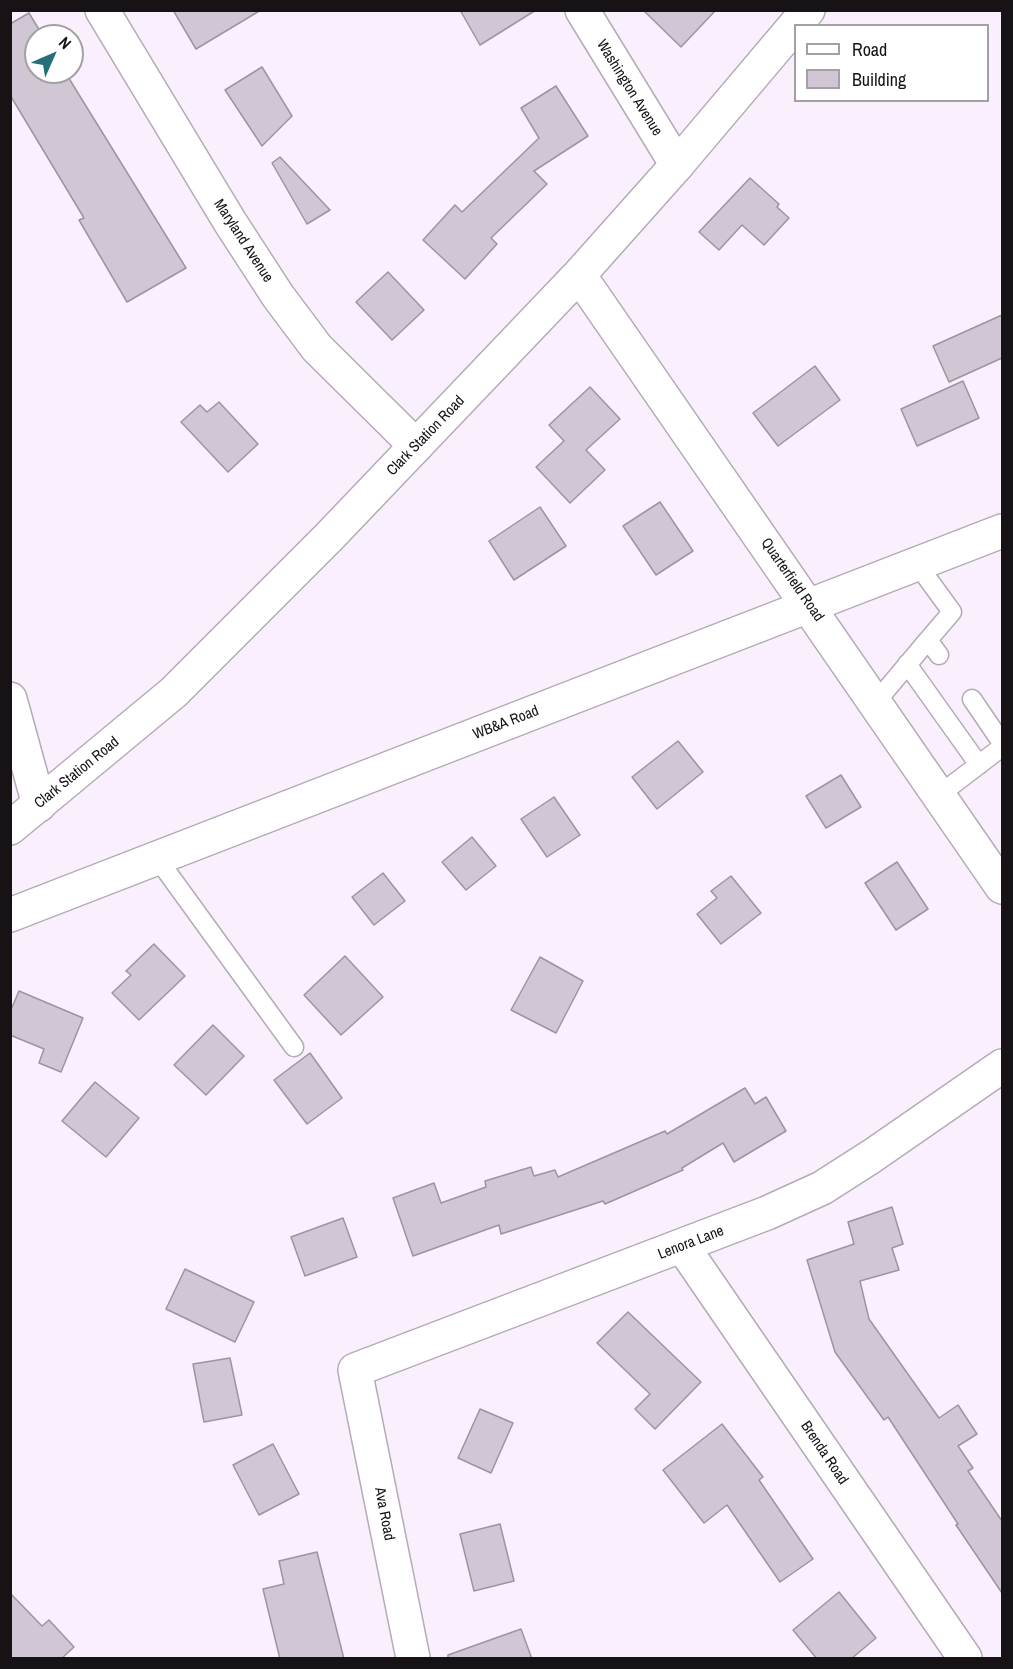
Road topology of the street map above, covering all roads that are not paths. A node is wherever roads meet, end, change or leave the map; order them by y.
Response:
1 (102, 10) edge
2 (582, 10) edge
3 (808, 10) edge
4 (796, 24) edge
5 (794, 27) edge
6 (677, 165) junction
7 (579, 275) junction
8 (416, 446) junction
9 (1002, 531) edge
10 (916, 564) junction
11 (809, 605) junction
12 (928, 640) junction
13 (939, 655) dead end
14 (907, 664) junction
15 (10, 699) edge
16 (972, 699) dead end
17 (876, 702) junction
18 (1002, 745) edge
19 (979, 765) junction
20 (939, 795) junction
21 (39, 805) junction
22 (10, 828) edge
23 (157, 858) junction
24 (1002, 887) edge
25 (10, 915) edge
26 (294, 1047) dead end
27 (1002, 1066) edge
28 (683, 1247) junction
29 (355, 1370) joint
30 (413, 1659) edge
31 (965, 1659) edge

1 - 8 street, Maryland Avenue
2 - 6 street, Washington Avenue
3 - 4 street, Clark Station Road
5 - 6 street, Clark Station Road
6 - 7 street, Clark Station Road
7 - 8 street, Clark Station Road
7 - 11 street, Quarterfield Road
8 - 21 street, Clark Station Road
9 - 10 street, WB&A Road
10 - 11 street, WB&A Road
10 - 12 lane
11 - 17 street, Quarterfield Road
11 - 23 street, WB&A Road
12 - 13 lane
12 - 14 lane
14 - 17 lane
14 - 19 lane
15 - 21 street
16 - 18 lane
17 - 20 street, Quarterfield Road
18 - 19 lane
19 - 20 lane
20 - 24 street, Quarterfield Road
21 - 22 street, Clark Station Road
23 - 25 street, WB&A Road
23 - 26 lane
27 - 28 street, Lenora Lane
28 - 29 street, Lenora Lane
28 - 31 street, Brenda Road
29 - 30 street, Ava Road

